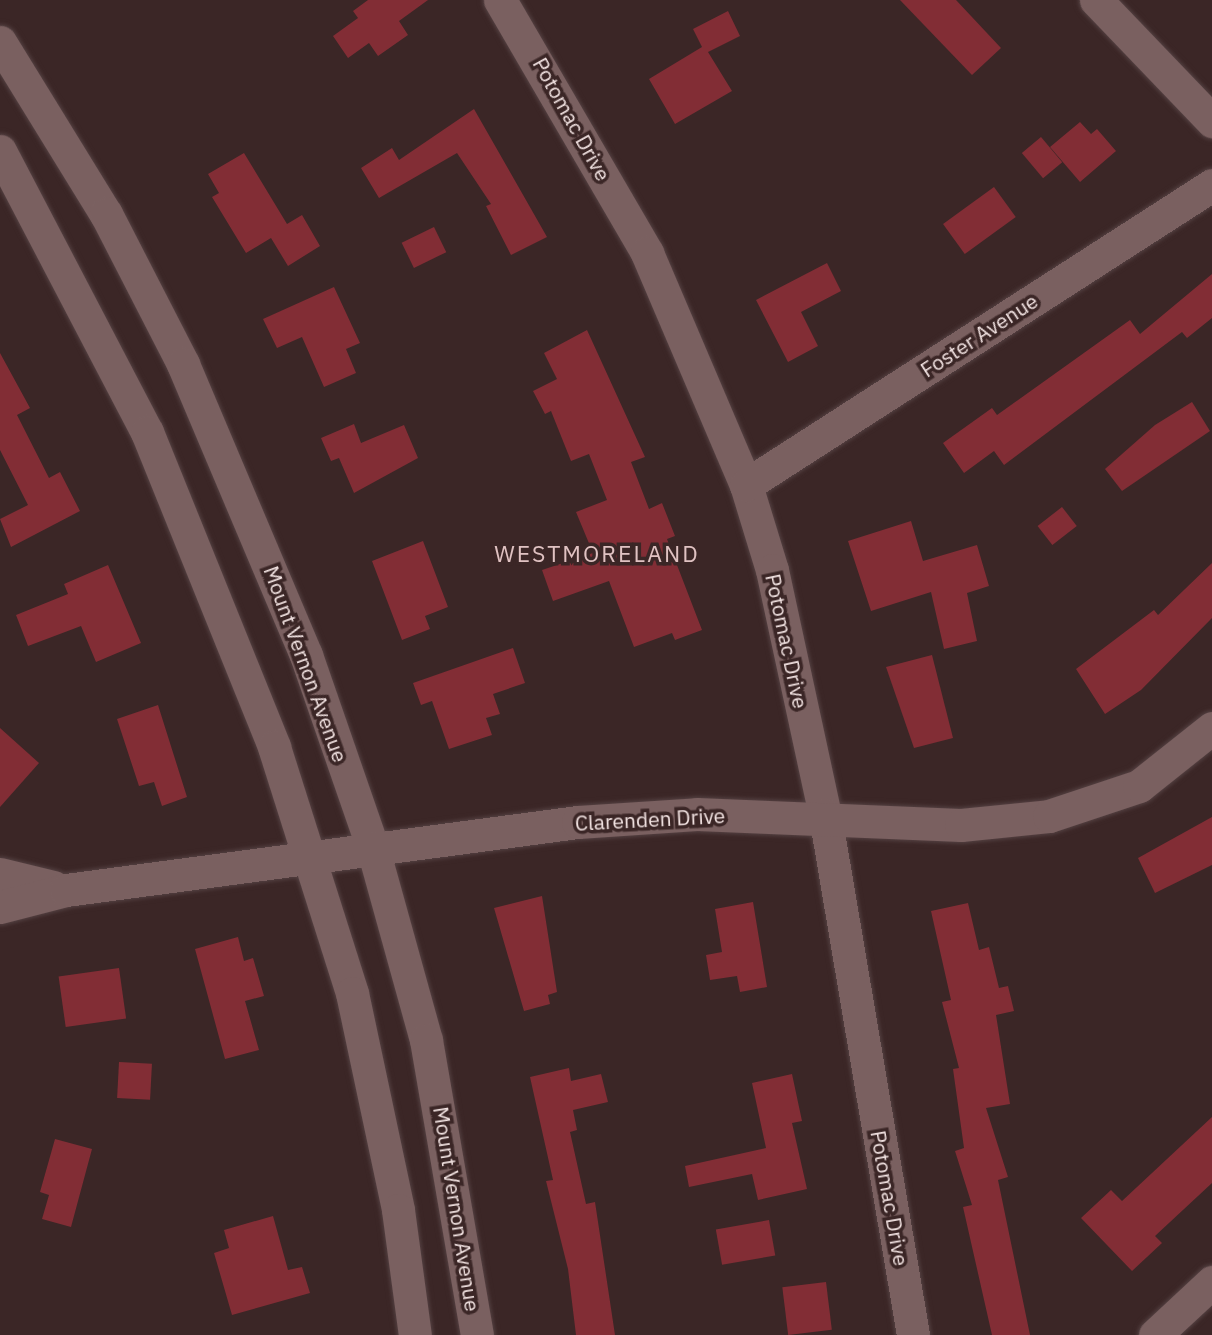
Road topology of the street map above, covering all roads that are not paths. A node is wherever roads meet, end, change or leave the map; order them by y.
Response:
1 (500, 0) edge
2 (1096, 0) edge
3 (0, 42) edge
4 (1212, 121) edge
5 (0, 151) edge
6 (1212, 185) edge
7 (746, 485) junction
8 (1212, 728) edge
9 (825, 815) junction
10 (373, 849) junction
11 (308, 858) junction
12 (0, 874) edge
13 (66, 890) junction
14 (0, 907) edge
15 (1212, 1282) edge
16 (415, 1335) edge
17 (477, 1335) edge
18 (913, 1335) edge
19 (1155, 1335) edge

1 - 7 street, Potomac Drive
2 - 4 street
3 - 10 street, Mount Vernon Avenue
5 - 11 street
6 - 7 street, Foster Avenue
7 - 9 street, Potomac Drive
8 - 9 street, Clarenden Drive
9 - 10 street, Clarenden Drive
9 - 18 street, Potomac Drive
10 - 11 street, Clarenden Drive
10 - 17 street, Mount Vernon Avenue
11 - 13 street, Clarenden Drive
11 - 16 street
12 - 13 street, Clarenden Drive
13 - 14 street, Clarenden Drive
15 - 19 street

